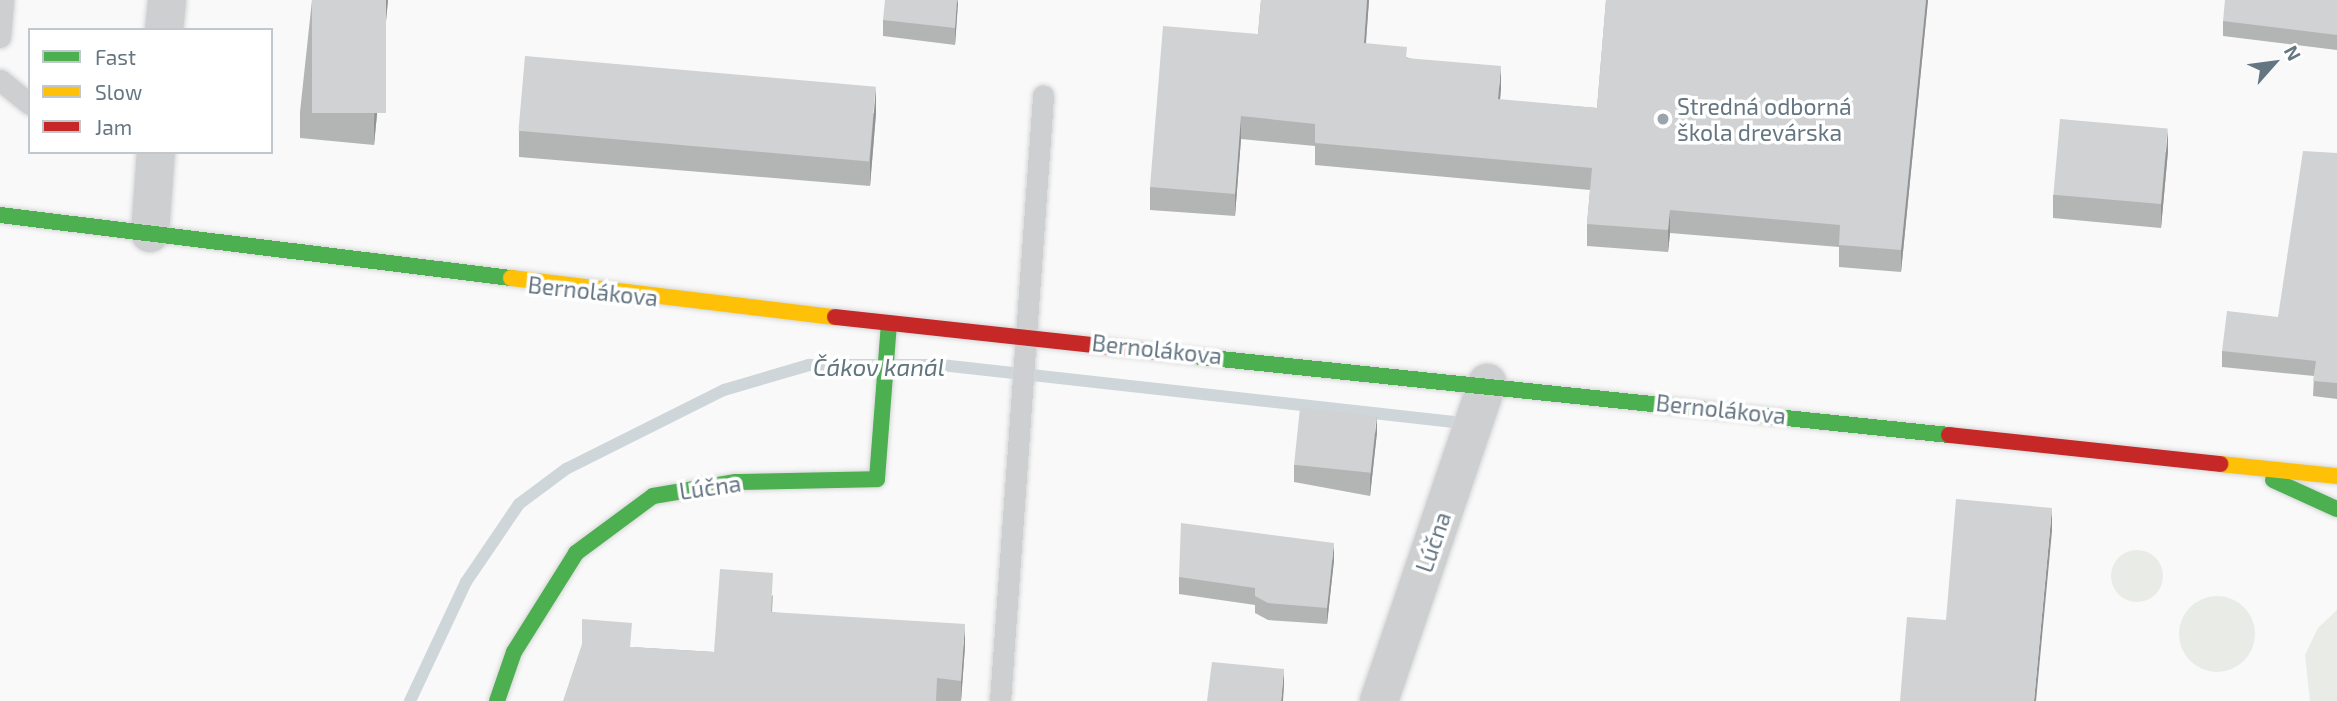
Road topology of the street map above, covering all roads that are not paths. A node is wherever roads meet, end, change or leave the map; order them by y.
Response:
1 (2, 0) edge
2 (167, 0) edge
3 (164, 28) edge
4 (0, 37) edge
5 (0, 80) edge
6 (1043, 96) dead end
7 (28, 102) edge
8 (156, 154) edge
9 (0, 215) edge
10 (150, 233) junction
11 (889, 324) junction
12 (1029, 336) junction
13 (1486, 383) junction
14 (2245, 468) junction
15 (2337, 477) edge
16 (2337, 509) edge
17 (497, 701) edge
18 (1000, 701) edge
19 (1379, 701) edge

1 - 4 lane
2 - 3 street
5 - 7 lane
6 - 12 lane
8 - 10 street
9 - 10 street, Bernolákova
10 - 11 street, Bernolákova
11 - 12 street, Bernolákova
11 - 17 street, Lúčna
12 - 13 street, Bernolákova
12 - 18 lane
13 - 14 street, Bernolákova
13 - 19 street, Lúčna
14 - 15 street, Bernolákova
14 - 16 street

